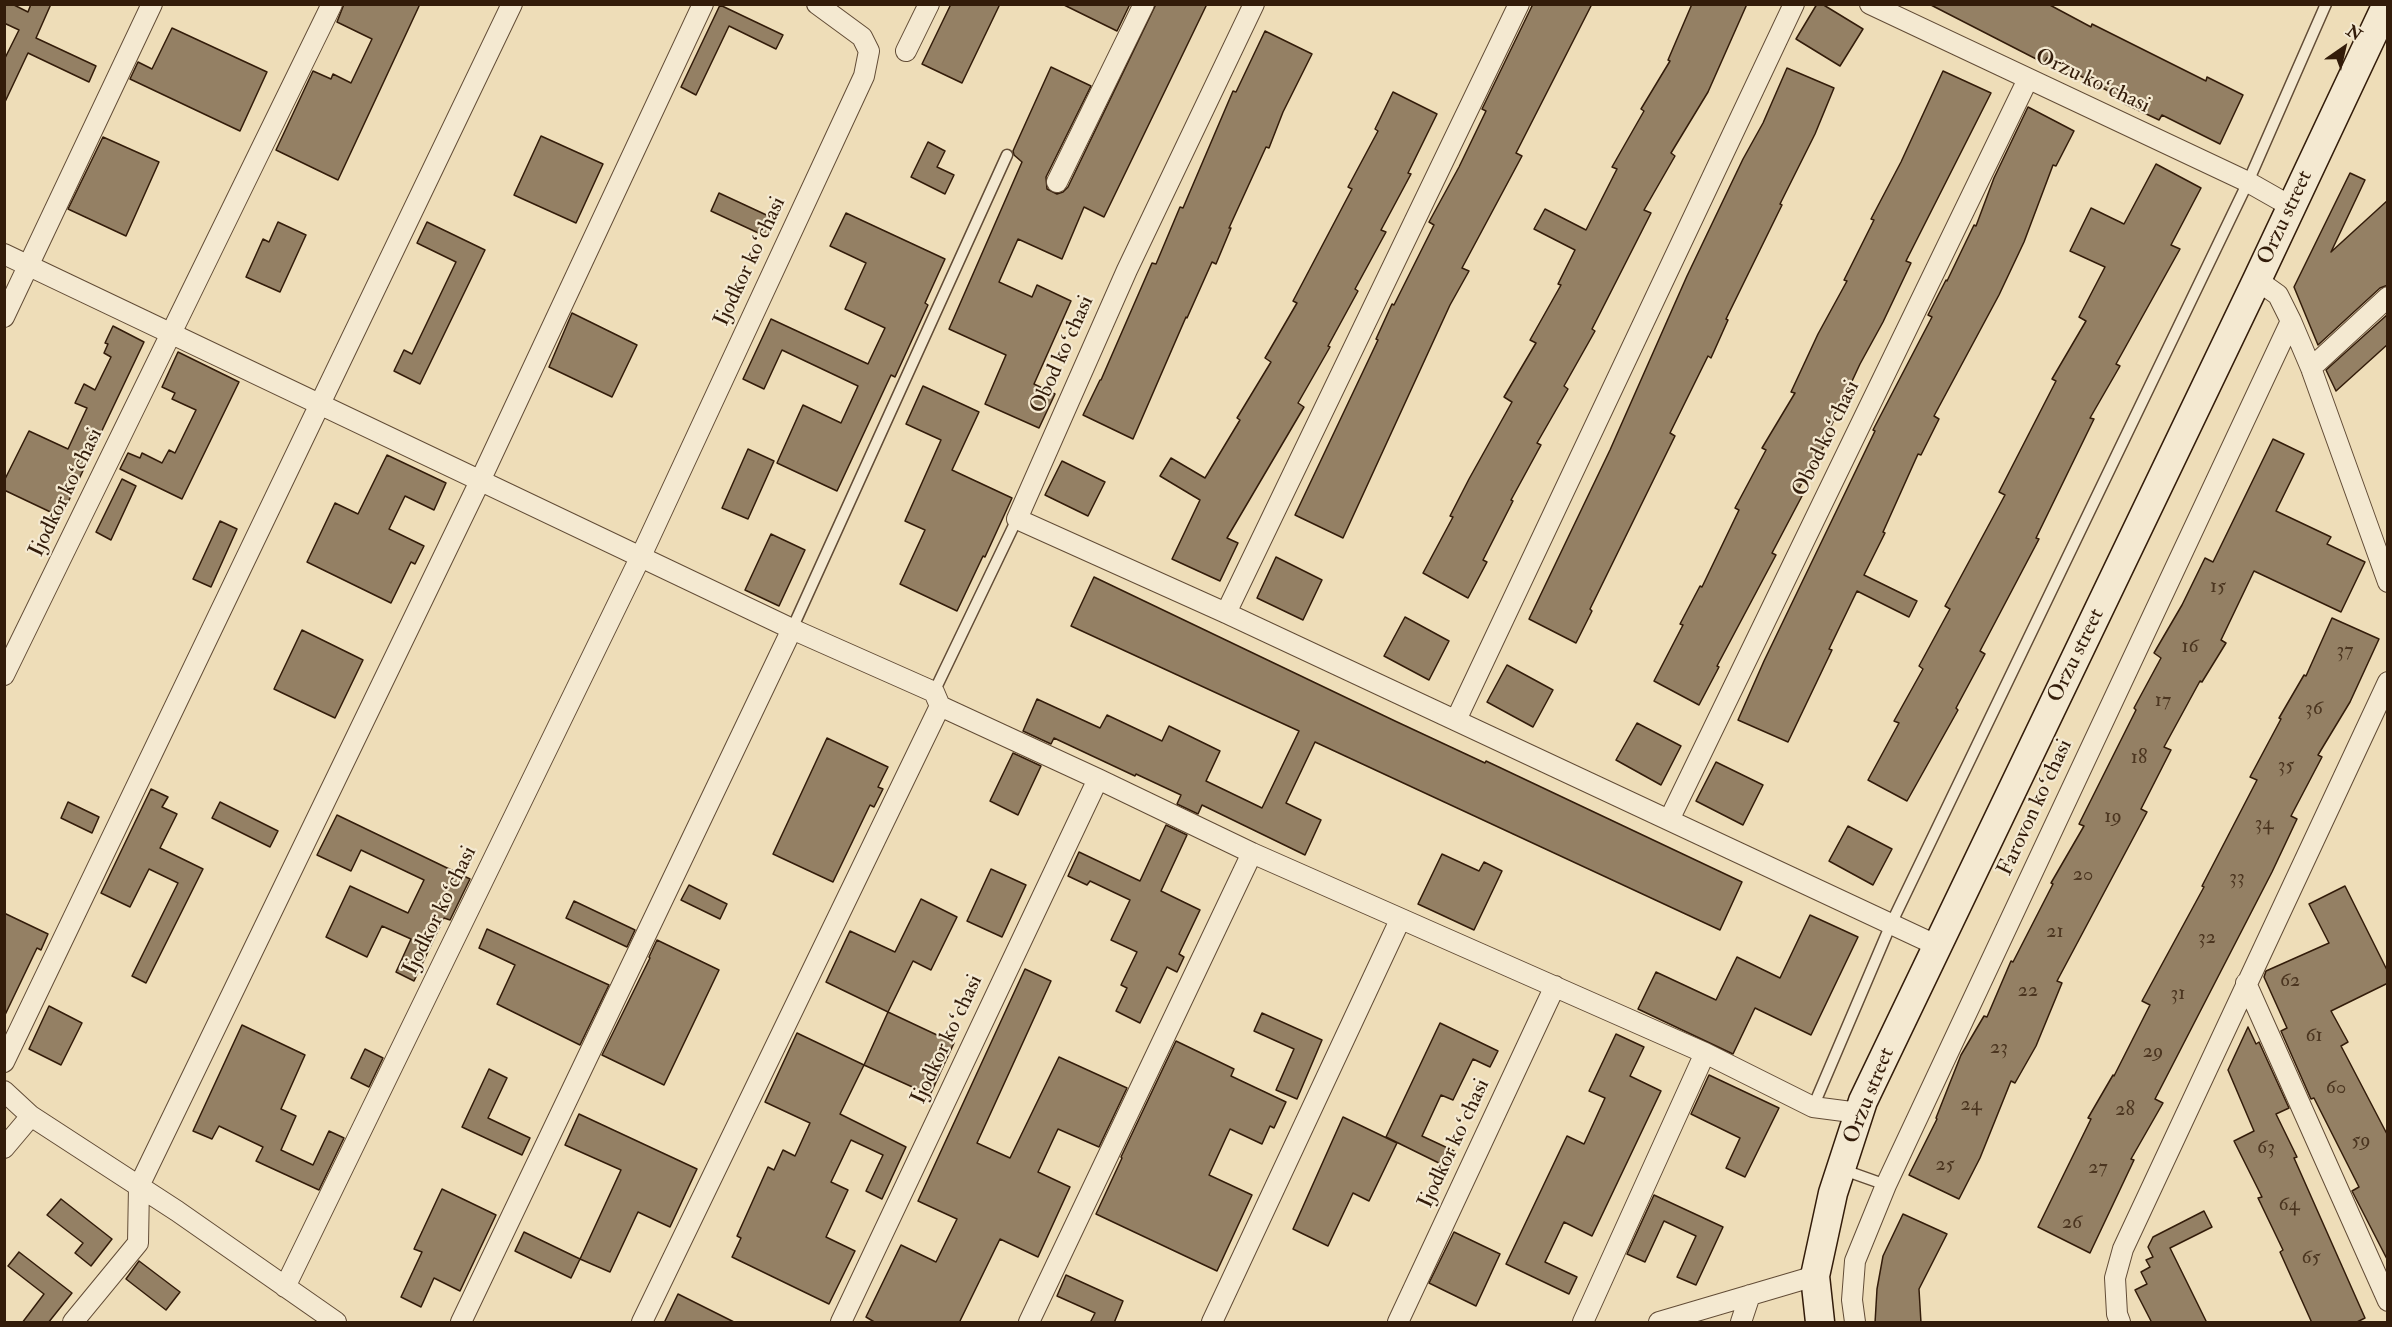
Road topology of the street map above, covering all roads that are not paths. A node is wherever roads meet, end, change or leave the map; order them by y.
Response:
1 (152, 4) edge
2 (332, 4) edge
3 (512, 4) edge
4 (703, 4) edge
5 (817, 4) edge
6 (929, 4) edge
7 (1144, 4) edge
8 (1254, 4) edge
9 (1519, 4) edge
10 (1794, 4) edge
11 (1870, 4) edge
12 (2326, 4) edge
13 (2387, 4) edge
14 (906, 51) dead end
15 (2028, 79) junction
16 (1007, 155) dead end
17 (1057, 182) dead end
18 (2248, 182) junction
19 (2292, 207) junction
20 (4, 254) edge
21 (30, 266) junction
22 (2257, 280) junction
23 (2388, 297) edge
24 (4, 317) edge
25 (2291, 321) junction
26 (172, 333) junction
27 (2311, 368) junction
28 (320, 404) junction
29 (480, 481) junction
30 (1017, 519) junction
31 (640, 556) junction
32 (2388, 582) edge
33 (1226, 613) junction
34 (792, 629) junction
35 (4, 675) edge
36 (2388, 682) edge
37 (937, 699) junction
38 (1456, 720) junction
39 (1098, 779) junction
40 (1669, 820) junction
41 (1251, 853) junction
42 (1400, 920) junction
43 (1891, 924) junction
44 (1938, 946) junction
45 (2246, 983) junction
46 (1555, 987) junction
47 (1705, 1053) junction
48 (4, 1062) edge
49 (4, 1091) edge
50 (1813, 1107) junction
51 (1859, 1113) junction
52 (31, 1116) junction
53 (4, 1148) edge
54 (1841, 1168) junction
55 (1886, 1185) junction
56 (139, 1186) junction
57 (1815, 1276) junction
58 (285, 1287) junction
59 (1750, 1295) junction
60 (2388, 1301) edge
61 (1698, 1317) edge
62 (73, 1323) edge
63 (336, 1323) edge
64 (461, 1323) edge
65 (642, 1323) edge
66 (841, 1323) edge
67 (1029, 1323) edge
68 (1212, 1323) edge
69 (1398, 1323) edge
70 (1583, 1323) edge
71 (1659, 1323) edge
72 (1741, 1323) edge
73 (1820, 1323) edge
74 (1855, 1323) edge
75 (2120, 1323) edge

1 - 21 street
2 - 26 street, Ijodkor koʻchasi
3 - 28 street
4 - 29 street
5 - 31 street, Ijodkor koʻchasi
6 - 14 street
7 - 17 street
8 - 30 street, Obod koʻchasi
9 - 33 street
10 - 38 street
11 - 15 street, Orzu koʻchasi
12 - 18 lane
13 - 19 main road, Orzu street
15 - 18 street, Orzu koʻchasi
15 - 40 street, Obod koʻchasi
16 - 34 lane
18 - 19 street, Orzu koʻchasi
18 - 43 lane
19 - 22 main road, Orzu street
20 - 21 street
21 - 24 street
21 - 26 street
22 - 25 street
22 - 44 main road, Orzu street
23 - 27 street
25 - 27 street
25 - 55 street, Farovon koʻchasi
26 - 28 street
26 - 35 street, Ijodkor koʻchasi
27 - 32 street
28 - 29 street
28 - 48 street
29 - 31 street
29 - 56 street
30 - 33 street
30 - 37 lane
31 - 34 street
31 - 58 street, Ijodkor koʻchasi
33 - 38 street
34 - 37 street
34 - 64 street
36 - 45 street
37 - 39 street
37 - 65 street
38 - 40 street
39 - 41 street
39 - 66 street, Ijodkor koʻchasi
40 - 43 street
41 - 42 street
41 - 67 street
42 - 46 street
42 - 68 street
43 - 44 street
43 - 50 lane
44 - 51 main road, Orzu street
45 - 60 street
45 - 75 street
46 - 47 street
46 - 69 street, Ijodkor koʻchasi
47 - 50 street
47 - 70 street
49 - 52 street
50 - 51 street
51 - 54 main road, Orzu street
52 - 53 street
52 - 56 street
54 - 55 lane
54 - 57 main road, Orzu street
55 - 74 street, Farovon koʻchasi
56 - 58 street
56 - 62 street
57 - 59 street
57 - 73 main road, Orzu street
58 - 63 street
59 - 61 street
59 - 72 street
61 - 71 street

